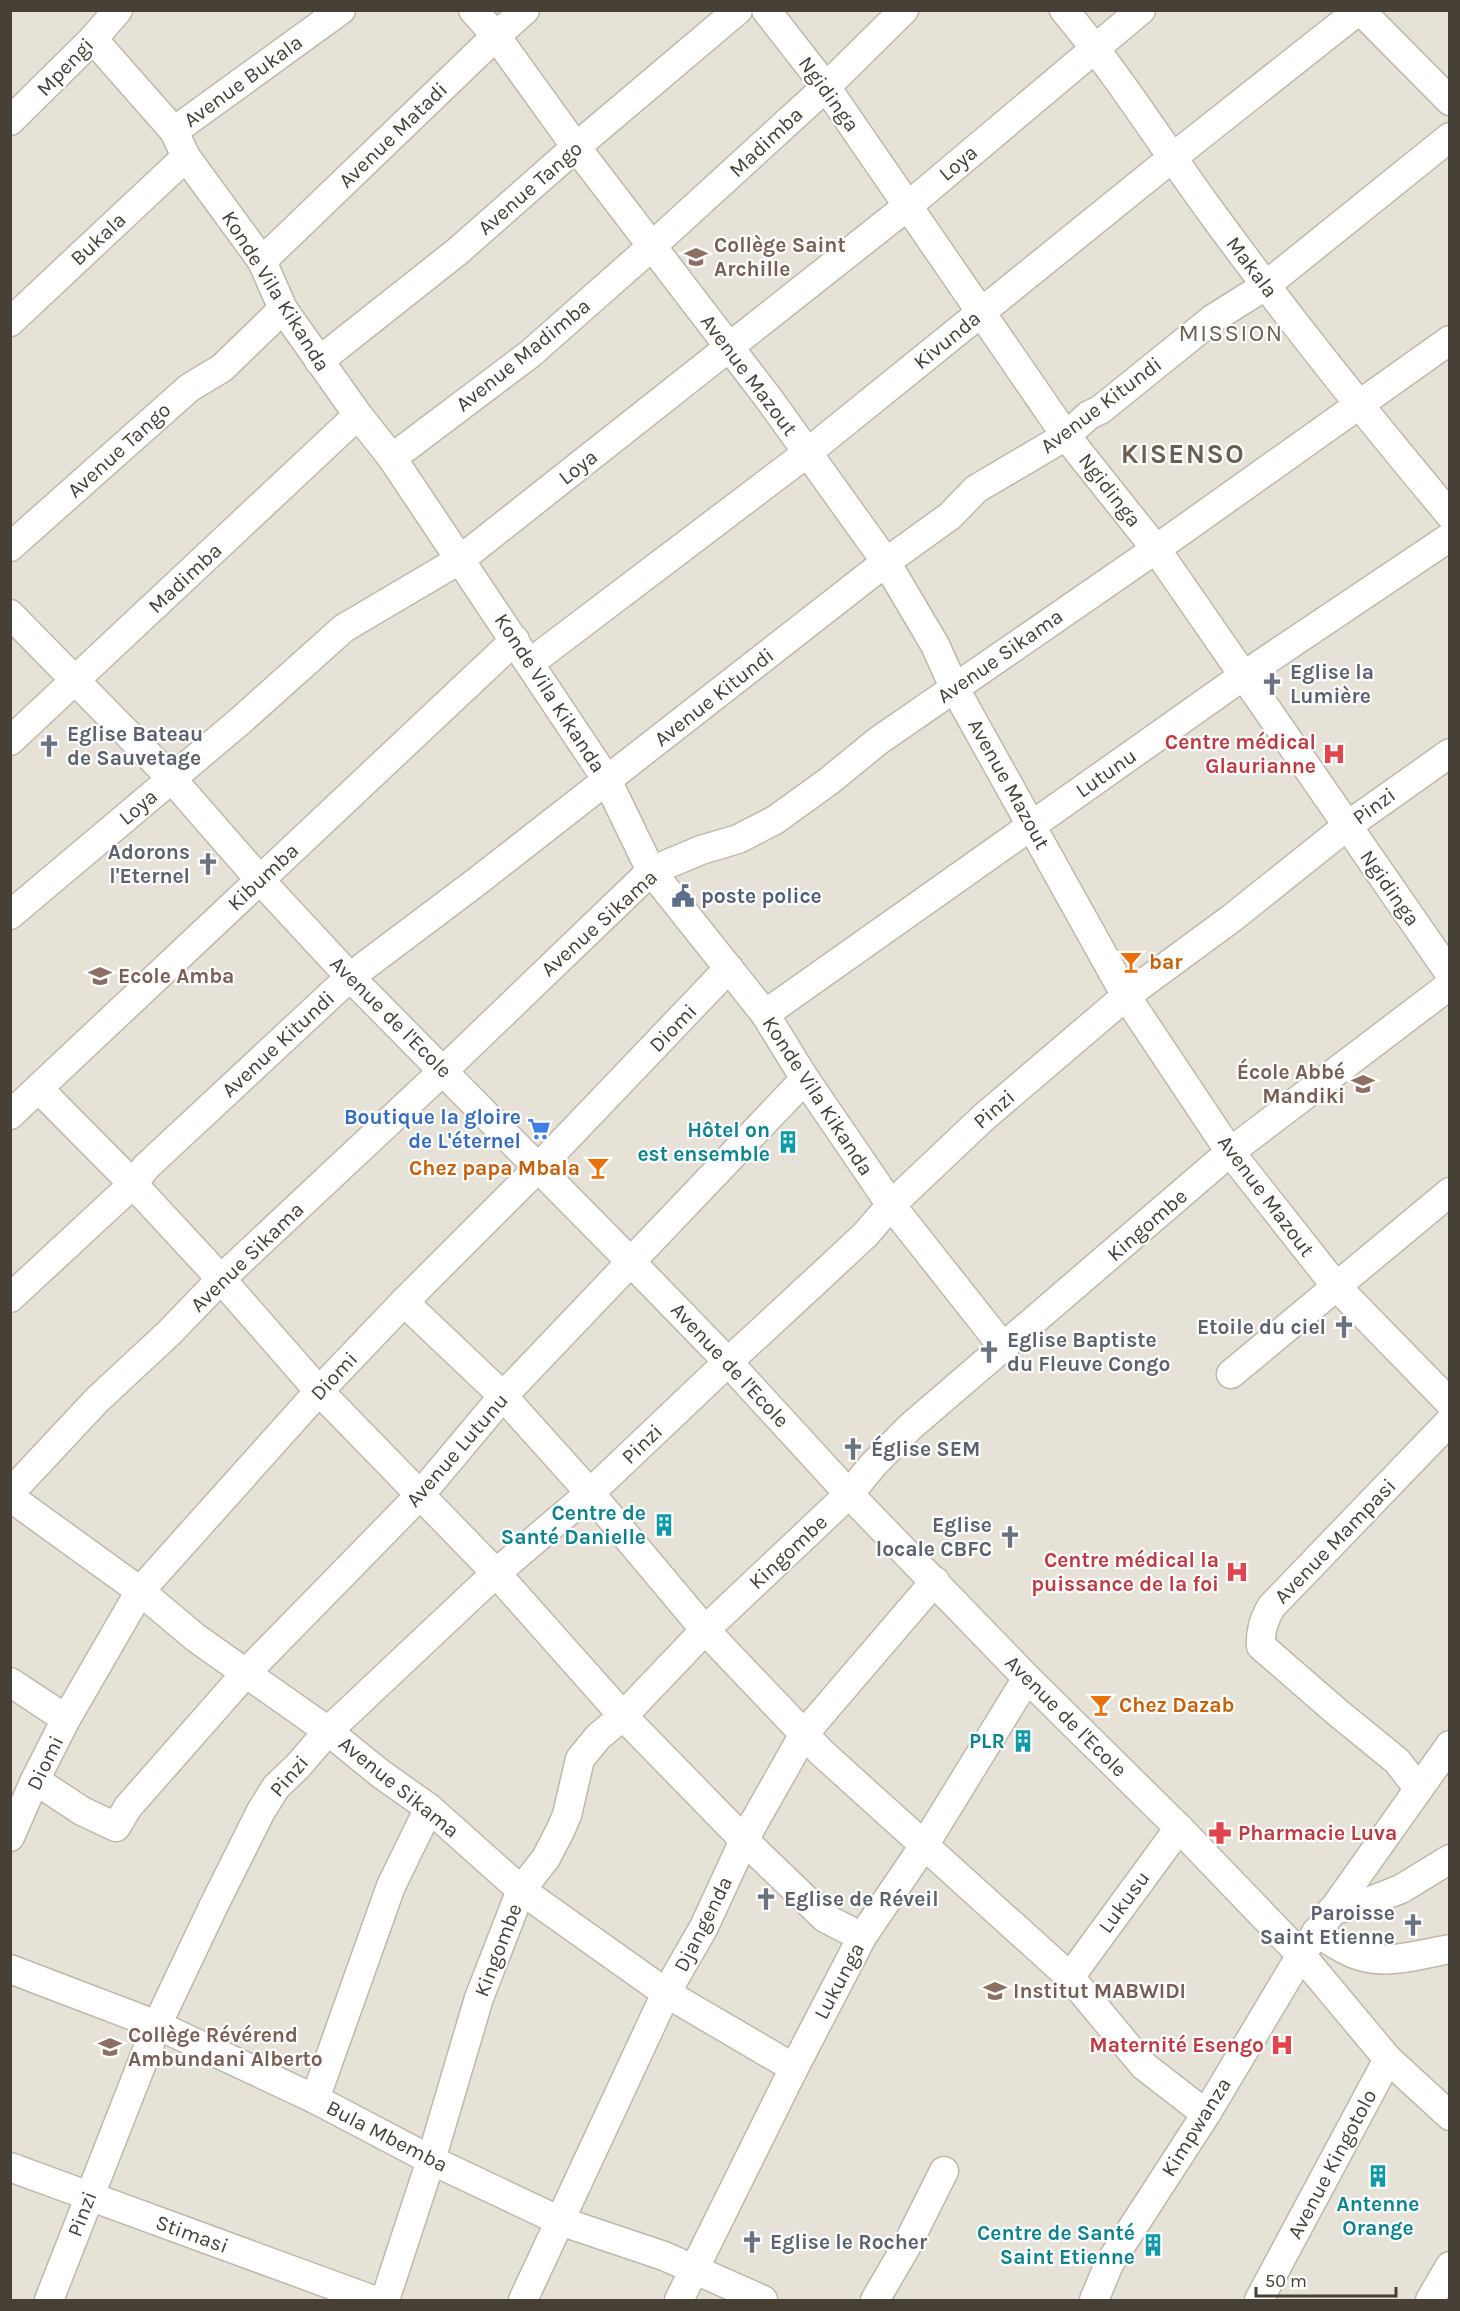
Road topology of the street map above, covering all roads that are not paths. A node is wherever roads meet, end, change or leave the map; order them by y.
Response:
1 (118, 10) edge
2 (341, 10) edge
3 (473, 10) edge
4 (525, 10) edge
5 (738, 10) edge
6 (766, 10) edge
7 (904, 10) edge
8 (1064, 10) edge
9 (1141, 10) edge
10 (1359, 10) edge
11 (496, 36) junction
12 (93, 39) junction
13 (1095, 47) junction
14 (826, 87) junction
15 (1449, 101) edge
16 (10, 121) edge
17 (174, 131) junction
18 (1449, 137) edge
19 (576, 147) junction
20 (186, 157) junction
21 (1172, 158) junction
22 (909, 205) junction
23 (651, 247) junction
24 (262, 261) junction
25 (1265, 286) junction
26 (283, 309) junction
27 (981, 313) junction
28 (10, 322) edge
29 (1449, 340) edge
30 (730, 348) junction
31 (319, 361) junction
32 (1358, 404) junction
33 (358, 415) junction
34 (1066, 436) junction
35 (807, 453) junction
36 (392, 458) junction
37 (1449, 515) edge
38 (1449, 537) edge
39 (10, 547) edge
40 (1156, 549) junction
41 (461, 559) junction
42 (886, 562) junction
43 (10, 614) edge
44 (515, 640) junction
45 (530, 663) junction
46 (1243, 676) junction
47 (76, 680) junction
48 (954, 687) junction
49 (10, 741) edge
50 (1449, 753) edge
51 (171, 778) junction
52 (607, 780) junction
53 (1032, 825) junction
54 (1347, 826) junction
55 (651, 871) junction
56 (260, 880) junction
57 (10, 915) edge
58 (729, 968) junction
59 (1449, 974) edge
60 (350, 977) junction
61 (1449, 985) edge
62 (1126, 996) junction
63 (765, 1014) junction
64 (444, 1070) junction
65 (805, 1079) junction
66 (39, 1089) junction
67 (10, 1115) edge
68 (1230, 1152) junction
69 (538, 1168) junction
70 (133, 1184) junction
71 (1449, 1192) edge
72 (891, 1205) junction
73 (631, 1262) junction
74 (221, 1279) junction
75 (1335, 1285) junction
76 (10, 1298) edge
77 (404, 1302) junction
78 (1004, 1348) junction
79 (728, 1362) junction
80 (1231, 1374) dead end
81 (319, 1391) junction
82 (502, 1396) junction
83 (1449, 1403) edge
84 (1449, 1421) edge
85 (590, 1493) junction
86 (849, 1494) junction
87 (10, 1495) edge
88 (420, 1495) junction
89 (496, 1573) junction
90 (935, 1581) junction
91 (140, 1591) junction
92 (705, 1630) junction
93 (245, 1674) junction
94 (1028, 1678) junction
95 (10, 1682) edge
96 (623, 1716) junction
97 (66, 1719) junction
98 (328, 1731) junction
99 (804, 1734) junction
100 (1449, 1745) edge
101 (35, 1780) junction
102 (1418, 1788) junction
103 (429, 1808) junction
104 (12, 1828) edge
105 (1179, 1828) junction
106 (744, 1840) junction
107 (925, 1844) junction
108 (1449, 1859) edge
109 (521, 1890) junction
110 (1323, 1921) junction
111 (862, 1937) junction
112 (1449, 1949) edge
113 (1301, 1955) junction
114 (10, 1969) edge
115 (1070, 1977) junction
116 (666, 1993) junction
117 (157, 2025) junction
118 (1388, 2059) junction
119 (794, 2068) junction
120 (315, 2098) junction
121 (1206, 2114) junction
122 (1449, 2116) edge
123 (431, 2160) junction
124 (10, 2167) edge
125 (944, 2170) dead end
126 (89, 2197) junction
127 (560, 2222) junction
128 (1109, 2264) junction
129 (1449, 2266) edge
130 (696, 2269) junction
131 (49, 2301) edge
132 (373, 2301) edge
133 (385, 2301) edge
134 (523, 2301) edge
135 (679, 2301) edge
136 (764, 2301) edge
137 (875, 2301) edge
138 (1074, 2301) edge
139 (1094, 2301) edge
140 (1259, 2301) edge
141 (1430, 2301) edge

1 - 12 street, Mpengi
2 - 17 street, Avenue Bukala
3 - 11 street, Avenue Mazout
4 - 11 street, Avenue Matadi
5 - 19 street, Avenue Tango
6 - 14 street, Ngidinga
7 - 14 street, Madimba
8 - 13 street, Makala
9 - 13 street, Loya
10 - 15 street
10 - 21 street, Kivunda
11 - 19 street, Avenue Mazout
11 - 24 street, Avenue Matadi
12 - 16 street, Mpengi
12 - 17 street, Konde Vila Kikanda
13 - 21 street, Makala
13 - 22 street, Loya
14 - 22 street, Ngidinga
14 - 23 street, Madimba
17 - 20 street, Konde Vila Kikanda
18 - 25 street, Avenue Kitundi
19 - 23 street, Avenue Mazout
19 - 31 street, Avenue Tango
20 - 24 street, Konde Vila Kikanda
20 - 28 street, Bukala
21 - 25 street, Makala
21 - 27 street, Kivunda
22 - 27 street, Ngidinga
22 - 30 street, Loya
23 - 30 street, Avenue Mazout
23 - 36 street, Avenue Madimba
24 - 26 street, Konde Vila Kikanda
25 - 32 street, Makala
25 - 34 street, Avenue Kitundi
26 - 31 street, Konde Vila Kikanda
26 - 39 street, Avenue Tango
27 - 34 street, Ngidinga
27 - 35 street, Kivunda
29 - 32 street, Avenue Sikama
30 - 35 street, Avenue Mazout
30 - 41 street, Loya
31 - 33 street, Konde Vila Kikanda
32 - 37 street, Makala
32 - 40 street, Avenue Sikama
33 - 36 street, Konde Vila Kikanda
33 - 47 street, Madimba
34 - 40 street, Ngidinga
34 - 42 street, Avenue Kitundi
35 - 42 street, Avenue Mazout
35 - 45 street, Kivunda
36 - 41 street, Konde Vila Kikanda
38 - 46 street, Lutunu
40 - 46 street, Ngidinga
40 - 48 street, Avenue Sikama
41 - 44 street, Konde Vila Kikanda
41 - 51 street, Loya
42 - 48 street, Avenue Mazout
42 - 52 street, Avenue Kitundi
43 - 47 street, Avenue de l'Ecole
44 - 45 street, Konde Vila Kikanda
44 - 56 street, Kibumba
45 - 52 street, Konde Vila Kikanda
46 - 53 street, Lutunu
46 - 54 street, Ngidinga
47 - 49 street, Madimba
47 - 51 street, Avenue de l'Ecole
48 - 53 street, Avenue Mazout
48 - 55 street, Avenue Sikama
50 - 54 street, Pinzi
51 - 56 street, Avenue de l'Ecole
51 - 57 street, Loya
52 - 55 street, Konde Vila Kikanda
52 - 60 street, Avenue Kitundi
53 - 62 street, Avenue Mazout
53 - 63 street, Lutunu
54 - 59 street, Ngidinga
54 - 62 street, Pinzi
55 - 58 street, Konde Vila Kikanda
55 - 64 street, Avenue Sikama
56 - 60 street, Avenue de l'Ecole
56 - 66 street, Kibumba
58 - 63 street, Konde Vila Kikanda
58 - 69 street, Diomi
60 - 64 street, Avenue de l'Ecole
60 - 70 street, Avenue Kitundi
61 - 68 street, Kingombe
62 - 68 street, Avenue Mazout
62 - 72 street, Pinzi
63 - 65 street, Konde Vila Kikanda
64 - 69 street, Avenue de l'Ecole
64 - 74 street, Avenue Sikama
65 - 72 street, Konde Vila Kikanda
65 - 73 street, Avenue Lutunu
66 - 67 street, Kibumba
66 - 70 street
68 - 75 street, Avenue Mazout
68 - 78 street, Kingombe
69 - 73 street, Avenue de l'Ecole
69 - 77 street, Diomi
70 - 74 street
70 - 76 street, Avenue Kitundi
71 - 75 street
72 - 78 street, Konde Vila Kikanda
72 - 79 street, Pinzi
73 - 79 street, Avenue de l'Ecole
73 - 82 street, Avenue Lutunu
74 - 81 street
74 - 87 street, Avenue Sikama
75 - 80 street
75 - 83 street, Avenue Mazout
77 - 81 street, Diomi
77 - 82 street
78 - 86 street, Kingombe
79 - 85 street, Pinzi
79 - 86 street, Avenue de l'Ecole
81 - 88 street
81 - 91 street, Diomi
82 - 85 street
82 - 88 street, Avenue Lutunu
84 - 102 street, Avenue Mampasi
85 - 89 street, Pinzi
85 - 92 street
86 - 90 street, Avenue de l'Ecole
86 - 92 street, Kingombe
87 - 91 street, Avenue Sikama
88 - 89 street
88 - 93 street, Avenue Lutunu
89 - 96 street
89 - 98 street, Pinzi
90 - 94 street, Avenue de l'Ecole
90 - 99 street, Djangenda
91 - 93 street, Avenue Sikama
91 - 97 street, Diomi
92 - 96 street, Kingombe
92 - 99 street
93 - 98 street, Avenue Sikama
93 - 101 street, Avenue Lutunu
94 - 105 street, Avenue de l'Ecole
94 - 107 street, Lukunga
95 - 97 street
96 - 106 street
96 - 109 street, Kingombe
97 - 101 street, Diomi
98 - 103 street, Avenue Sikama
98 - 117 street, Pinzi
99 - 106 street, Djangenda
99 - 107 street
100 - 102 street, Kimpwanza
101 - 104 street, Diomi
102 - 110 street, Kimpwanza
103 - 109 street, Avenue Sikama
103 - 120 street
105 - 113 street, Avenue de l'Ecole
105 - 115 street, Lukusu
106 - 111 street
106 - 116 street, Djangenda
107 - 111 street, Lukunga
107 - 115 street
108 - 110 street
109 - 116 street, Avenue Sikama
109 - 123 street, Kingombe
110 - 112 street
110 - 113 street, Kimpwanza
111 - 119 street, Lukunga
113 - 118 street, Avenue de l'Ecole
113 - 121 street, Kimpwanza
114 - 117 street, Bula Mbemba
115 - 121 street
116 - 119 street, Avenue Sikama
116 - 127 street, Djangenda
117 - 120 street, Bula Mbemba
117 - 126 street, Pinzi
118 - 122 street, Avenue de l'Ecole
118 - 140 street, Avenue Kingotolo
119 - 130 street, Lukunga
120 - 123 street, Bula Mbemba
121 - 128 street, Kimpwanza
123 - 127 street, Bula Mbemba
123 - 133 street, Kingombe
124 - 126 street, Stimasi
125 - 137 street
126 - 131 street, Pinzi
126 - 132 street, Stimasi
127 - 130 street, Bula Mbemba
127 - 134 street, Djangenda
128 - 138 street
128 - 139 street, Kimpwanza
129 - 141 street
130 - 135 street, Lukunga
130 - 136 street, Bula Mbemba

